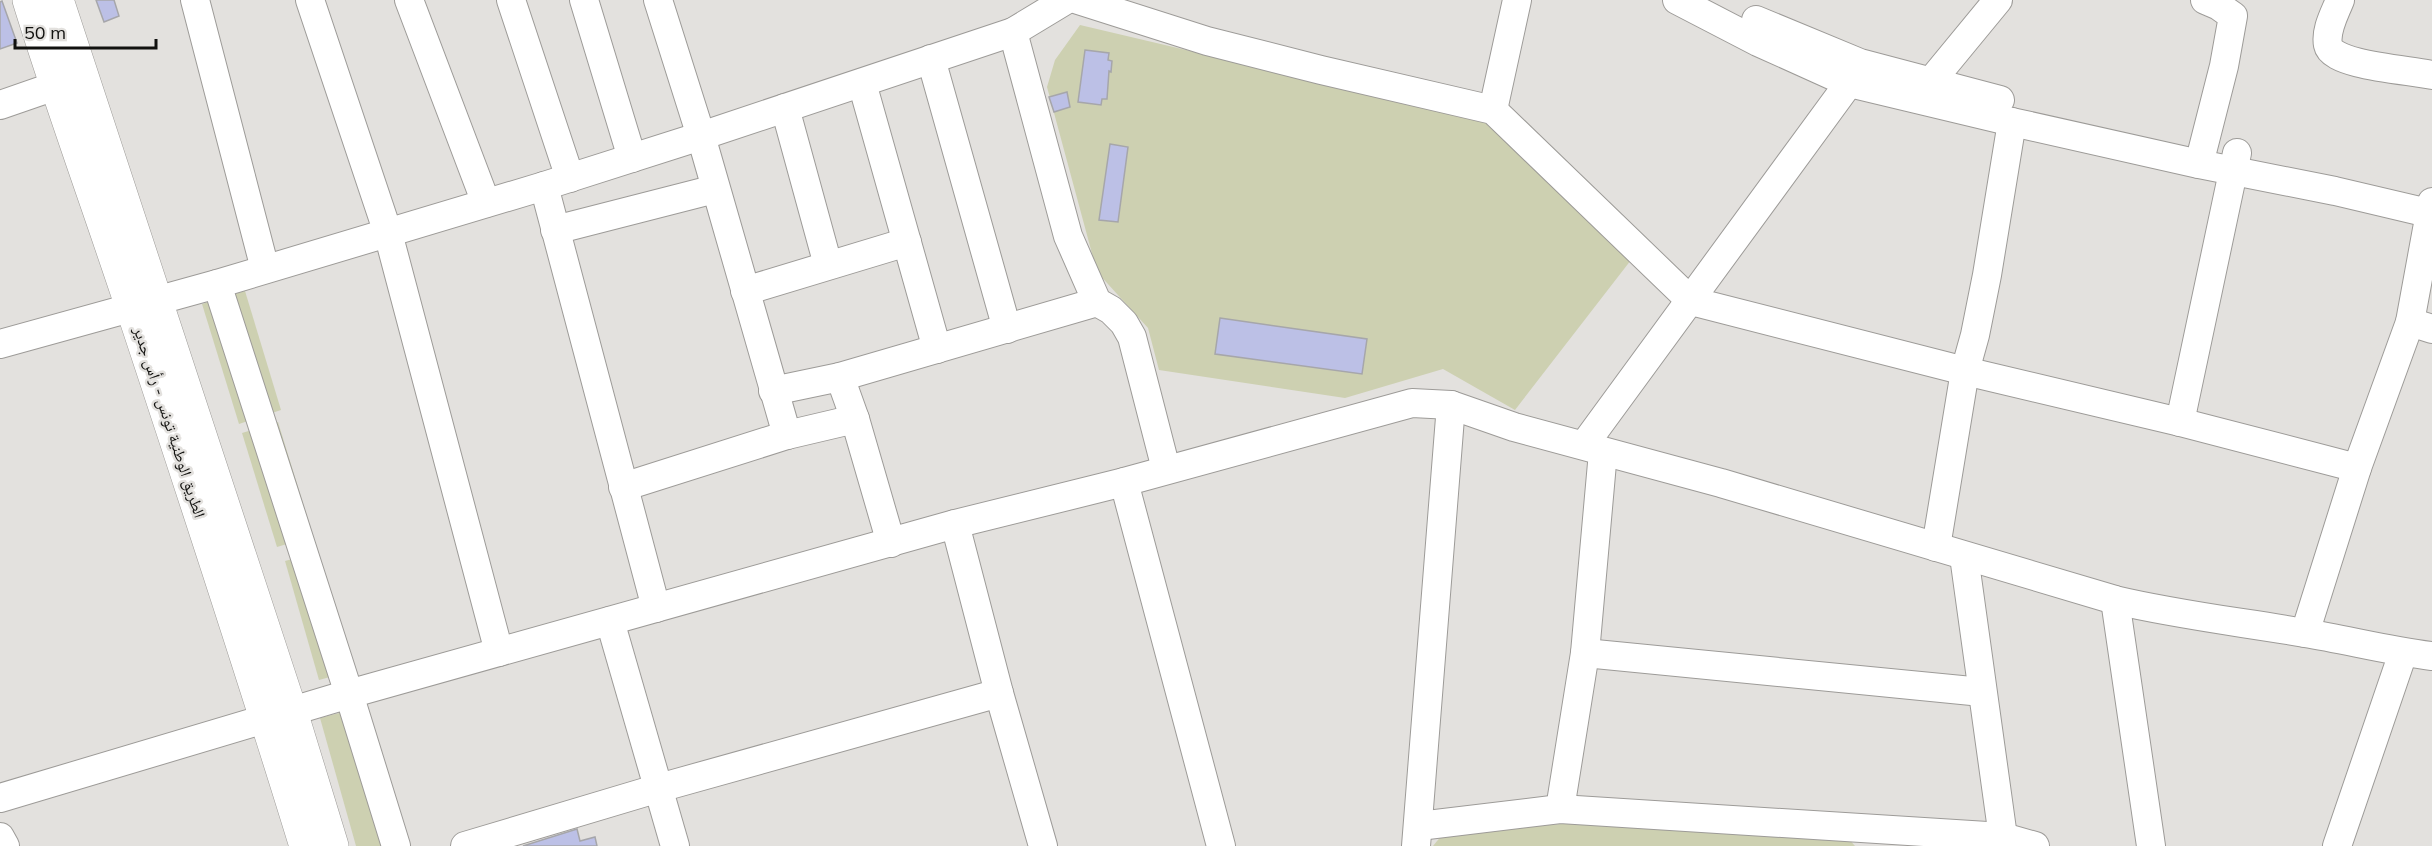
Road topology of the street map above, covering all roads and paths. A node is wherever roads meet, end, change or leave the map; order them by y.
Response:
1 (29, 0) edge
2 (57, 0) edge
3 (195, 0) edge
4 (310, 0) edge
5 (410, 0) edge
6 (511, 0) edge
7 (584, 0) edge
8 (658, 0) edge
9 (1066, 0) edge
10 (1078, 0) edge
11 (1517, 0) edge
12 (1677, 0) edge
13 (1718, 0) edge
14 (1998, 0) edge
15 (2205, 0) edge
16 (2340, 0) edge
17 (1132, 9) edge
18 (1013, 32) junction
19 (931, 59) junction
20 (2432, 75) edge
21 (1849, 82) junction
22 (862, 83) junction
23 (55, 86) junction
24 (1923, 91) junction
25 (0, 105) edge
26 (785, 108) junction
27 (1493, 110) junction
28 (2012, 122) junction
29 (700, 136) junction
30 (2201, 155) junction
31 (632, 158) junction
32 (2234, 161) junction
33 (557, 182) junction
34 (716, 189) junction
35 (486, 203) junction
36 (2431, 207) edge
37 (555, 230) junction
38 (388, 232) junction
39 (907, 242) junction
40 (828, 265) junction
41 (265, 268) junction
42 (218, 284) junction
43 (745, 291) junction
44 (1691, 301) junction
45 (1097, 302) junction
46 (145, 305) junction
47 (2421, 325) edge
48 (1007, 328) junction
49 (0, 344) edge
50 (937, 349) junction
51 (1965, 371) junction
52 (840, 377) junction
53 (773, 391) junction
54 (1451, 405) junction
55 (855, 419) junction
56 (2180, 422) junction
57 (787, 435) junction
58 (1593, 449) junction
59 (2357, 468) junction
60 (1166, 469) junction
61 (1124, 482) junction
62 (623, 487) junction
63 (955, 524) junction
64 (891, 543) junction
65 (1936, 547) junction
66 (1964, 556) junction
67 (2115, 600) junction
68 (656, 608) junction
69 (610, 621) junction
70 (2305, 633) junction
71 (499, 652) junction
72 (1585, 653) junction
73 (2403, 653) junction
74 (2432, 656) edge
75 (1982, 692) junction
76 (999, 693) junction
77 (349, 694) junction
78 (279, 715) junction
79 (659, 788) junction
80 (0, 798) edge
81 (1560, 809) junction
82 (1417, 836) edge
83 (0, 837) edge
84 (2003, 837) junction
85 (499, 841) edge
86 (5, 846) edge
87 (306, 846) edge
88 (332, 846) edge
89 (396, 846) edge
90 (465, 846) edge
91 (675, 846) edge
92 (1043, 846) edge
93 (1221, 846) edge
94 (2035, 846) edge
95 (2151, 846) edge
96 (2337, 846) edge

1 - 23 main road, الطريق الوطنية تونس - رأس جدير
2 - 46 main road, الطريق الوطنية تونس - رأس جدير
3 - 41 street
4 - 38 street
5 - 35 street
6 - 33 street
7 - 31 street
8 - 29 street
9 - 18 street
10 - 17 street
11 - 27 street
12 - 21 street
13 - 24 street
14 - 24 street
15 - 30 street
16 - 20 street
17 - 27 street
18 - 19 street
18 - 45 street
19 - 22 street
19 - 48 street
21 - 24 street
21 - 44 street
22 - 26 street
22 - 39 street
23 - 25 street
23 - 46 main road, الطريق الوطنية تونس - رأس جدير
24 - 28 street
24 - 30 street
26 - 29 street
26 - 40 street
27 - 44 street
28 - 30 street
28 - 51 street
29 - 31 street
29 - 34 street
30 - 32 street
31 - 33 street
32 - 36 street
32 - 56 street
33 - 35 street
33 - 37 street
34 - 37 street
34 - 43 street
35 - 38 street
36 - 47 street
37 - 62 street
38 - 41 street
38 - 71 street
39 - 40 street
39 - 50 street
40 - 43 street
41 - 42 street
42 - 46 street
42 - 77 street
43 - 53 street
44 - 51 street
44 - 58 street
45 - 48 street
45 - 60 street
46 - 49 street
46 - 78 main road, الطريق الوطنية تونس - رأس جدير
47 - 59 street
48 - 50 street
50 - 52 street
51 - 56 street
51 - 65 street
52 - 53 street
52 - 55 street
53 - 57 street
54 - 58 street
54 - 60 street
54 - 82 street
55 - 57 street
55 - 64 street
56 - 59 street
57 - 62 street
58 - 65 street
58 - 72 street
59 - 70 street
60 - 61 street
61 - 63 street
61 - 93 street
62 - 68 street
63 - 64 street
63 - 76 street
64 - 68 street
65 - 66 street
66 - 67 street
66 - 75 street
67 - 70 street
67 - 95 street
68 - 69 street
69 - 71 street
69 - 79 street
70 - 73 street
71 - 77 street
72 - 75 street
72 - 81 street
73 - 74 street
73 - 96 street
75 - 84 street
76 - 79 street
76 - 92 street
77 - 78 street
77 - 89 street
78 - 80 street
78 - 87 main road, الطريق الوطنية تونس - رأس جدير
78 - 88 main road, الطريق الوطنية تونس - رأس جدير
79 - 85 street
79 - 91 street
81 - 82 street
81 - 84 street
83 - 86 street
84 - 94 street
85 - 90 street

